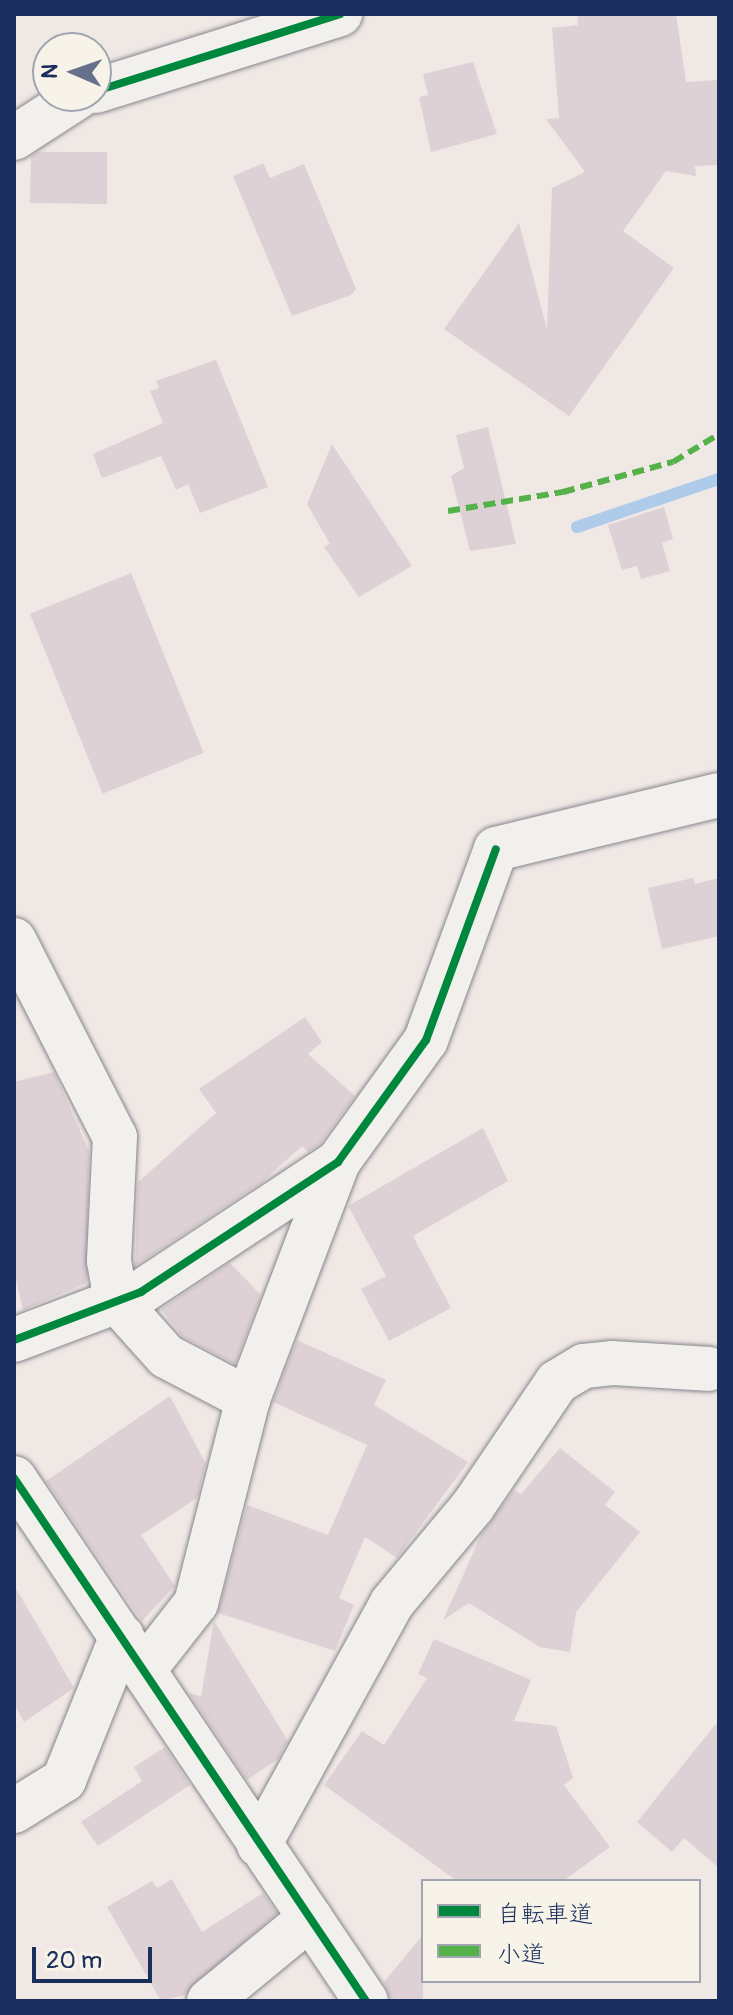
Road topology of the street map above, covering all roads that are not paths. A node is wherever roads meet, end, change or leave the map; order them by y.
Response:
1 (340, 14) edge
2 (112, 86) edge
3 (54, 112) edge
4 (14, 138) edge
5 (719, 795) edge
6 (14, 940) edge
7 (338, 1162) junction
8 (116, 1300) junction
9 (14, 1340) edge
10 (709, 1369) dead end
11 (248, 1399) junction
12 (14, 1478) edge
13 (134, 1651) junction
14 (14, 1811) edge
15 (259, 1845) junction
16 (310, 1918) junction
17 (209, 2001) edge
18 (366, 2001) edge

1 - 2 street
3 - 4 street
5 - 7 street
6 - 8 street
7 - 8 street
7 - 11 street
8 - 9 street
8 - 11 street
10 - 15 street
11 - 13 street
12 - 13 street
13 - 14 street
13 - 15 street
15 - 16 street
16 - 17 street
16 - 18 street

